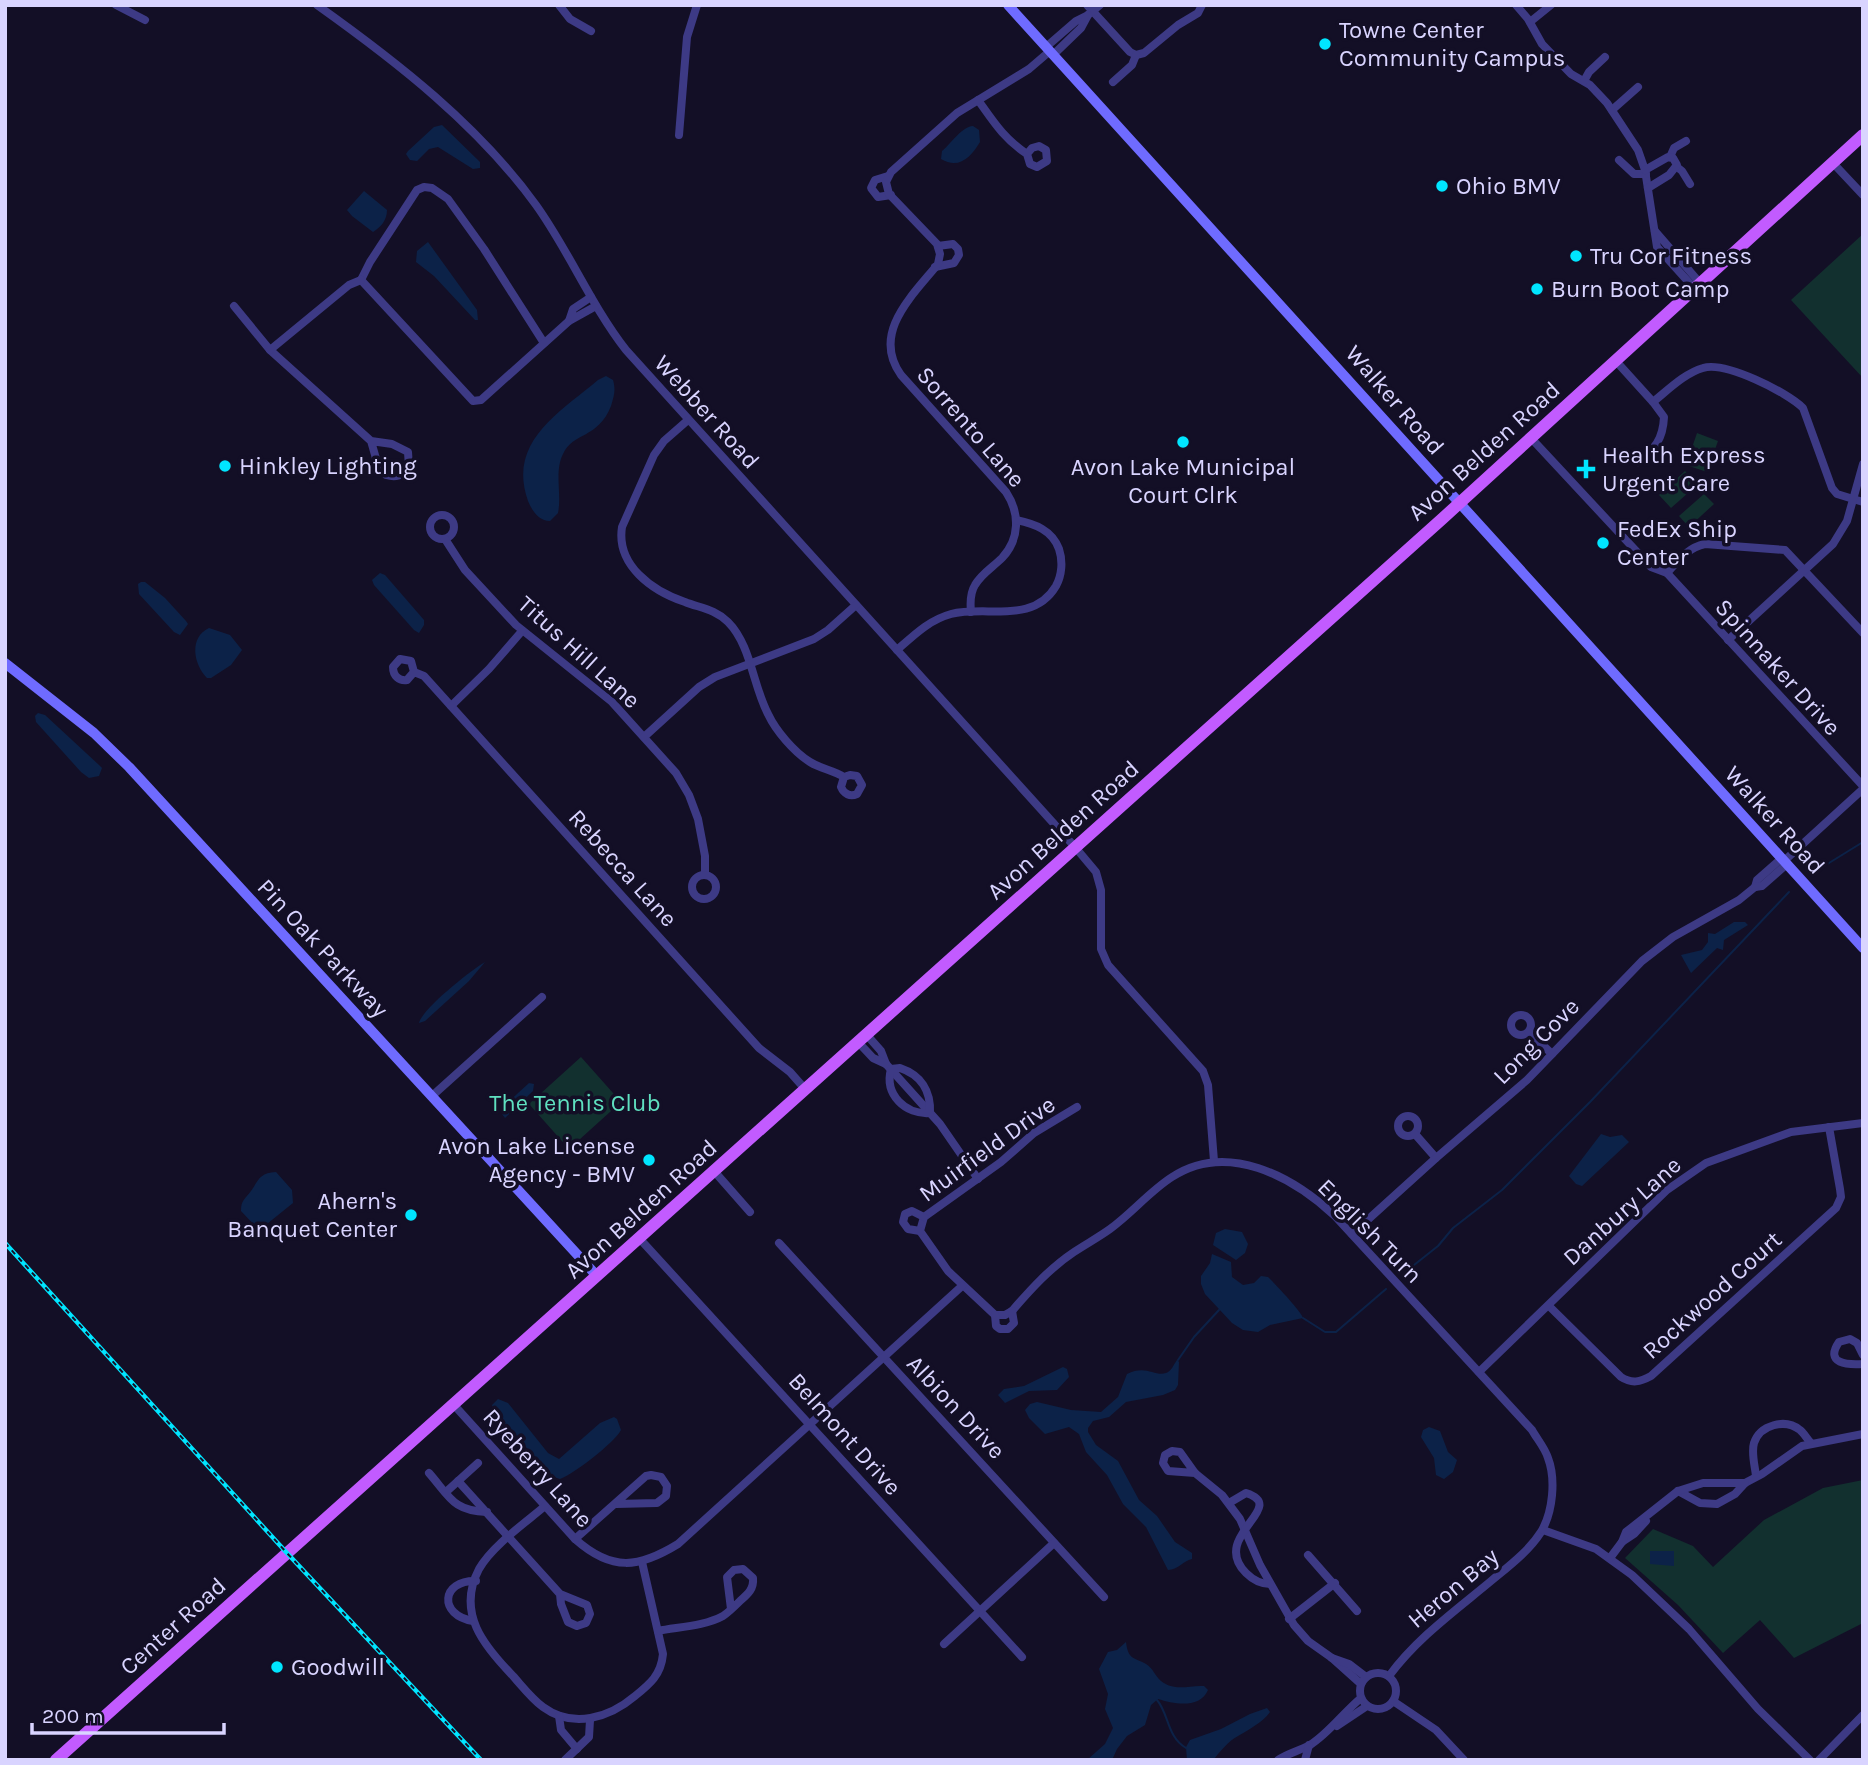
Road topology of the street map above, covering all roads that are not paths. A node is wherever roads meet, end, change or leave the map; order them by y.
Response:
1 (116, 5) edge
2 (317, 5) edge
3 (559, 5) edge
4 (697, 5) edge
5 (1008, 5) edge
6 (1202, 5) edge
7 (1516, 5) edge
8 (1551, 5) edge
9 (1091, 9) edge
10 (145, 20) dead end
11 (1530, 22) junction
12 (591, 31) dead end
13 (1049, 51) junction
14 (1136, 55) junction
15 (1605, 57) dead end
16 (1584, 81) junction
17 (1113, 82) dead end
18 (1638, 87) dead end
19 (978, 100) junction
20 (1612, 110) junction
21 (679, 135) dead end
22 (1863, 135) edge
23 (1686, 141) dead end
24 (1027, 154) dead end
25 (1670, 157) junction
26 (1619, 160) dead end
27 (1832, 162) junction
28 (1677, 167) junction
29 (1646, 172) junction
30 (888, 176) junction
31 (1690, 184) dead end
32 (1648, 188) junction
33 (891, 195) junction
34 (1863, 195) edge
35 (938, 246) junction
36 (935, 267) junction
37 (361, 280) junction
38 (1697, 286) junction
39 (591, 297) junction
40 (234, 306) dead end
41 (596, 306) junction
42 (569, 321) junction
43 (544, 343) junction
44 (270, 350) junction
45 (1615, 360) junction
46 (1653, 402) junction
47 (688, 419) junction
48 (1530, 437) junction
49 (371, 441) junction
50 (1638, 462) dead end
51 (1863, 464) edge
52 (1852, 500) junction
53 (1863, 502) edge
54 (1458, 503) junction
55 (1016, 520) junction
56 (445, 539) dead end
57 (1805, 570) junction
58 (1667, 573) junction
59 (856, 605) junction
60 (971, 612) junction
61 (523, 631) junction
62 (1863, 633) edge
63 (1728, 640) junction
64 (897, 650) junction
65 (5, 663) edge
66 (749, 663) junction
67 (414, 672) dead end
68 (451, 706) junction
69 (643, 737) junction
70 (844, 777) dead end
71 (1863, 788) edge
72 (1075, 847) junction
73 (1784, 861) junction
74 (705, 874) dead end
75 (1863, 948) edge
76 (541, 997) dead end
77 (1529, 1032) dead end
78 (862, 1038) junction
79 (1552, 1054) junction
80 (888, 1066) junction
81 (805, 1089) junction
82 (432, 1096) junction
83 (1077, 1107) dead end
84 (930, 1113) junction
85 (1863, 1123) edge
86 (1829, 1127) junction
87 (1415, 1134) dead end
88 (1436, 1158) junction
89 (1214, 1161) junction
90 (714, 1171) junction
91 (978, 1179) junction
92 (750, 1212) dead end
93 (1352, 1234) junction
94 (639, 1238) junction
95 (779, 1243) dead end
96 (597, 1276) junction
97 (962, 1286) junction
98 (1549, 1306) junction
99 (1012, 1311) junction
100 (995, 1314) junction
101 (1863, 1355) edge
102 (883, 1357) junction
103 (1863, 1364) edge
104 (1479, 1372) junction
105 (454, 1405) junction
106 (810, 1424) junction
107 (1863, 1434) edge
108 (1811, 1443) junction
109 (478, 1463) dead end
110 (429, 1473) dead end
111 (1195, 1473) dead end
112 (1756, 1476) junction
113 (458, 1481) junction
114 (1745, 1483) junction
115 (1678, 1491) junction
116 (446, 1492) junction
117 (1229, 1503) junction
118 (616, 1504) junction
119 (545, 1506) junction
120 (487, 1512) junction
121 (1245, 1530) junction
122 (1543, 1530) junction
123 (509, 1537) junction
124 (575, 1539) junction
125 (1054, 1543) junction
126 (286, 1552) joint
127 (1308, 1555) dead end
128 (1610, 1558) junction
129 (642, 1562) junction
130 (476, 1581) junction
131 (1335, 1583) junction
132 (1270, 1584) junction
133 (560, 1594) dead end
134 (1104, 1597) dead end
135 (731, 1609) junction
136 (980, 1611) junction
137 (1357, 1611) dead end
138 (1289, 1619) junction
139 (473, 1621) junction
140 (658, 1631) junction
141 (944, 1644) dead end
142 (1022, 1657) dead end
143 (1389, 1676) junction
144 (1364, 1681) junction
145 (1361, 1698) junction
146 (1393, 1701) junction
147 (1367, 1706) junction
148 (1348, 1715) junction
149 (1863, 1715) edge
150 (559, 1716) junction
151 (590, 1720) junction
152 (1309, 1745) junction
153 (577, 1749) junction
154 (56, 1760) edge
155 (565, 1760) edge
156 (1278, 1760) edge
157 (1305, 1760) edge
158 (1464, 1760) edge
159 (1810, 1760) edge
160 (1819, 1760) edge

1 - 10 street
2 - 39 street, Webber Road
3 - 12 street
4 - 21 street
5 - 13 street, Walker Road
6 - 14 street
7 - 11 street
8 - 11 street
9 - 13 street, Sorrento Lane
9 - 14 street
11 - 16 street
13 - 19 street, Sorrento Lane
13 - 54 street, Walker Road
14 - 17 street
15 - 16 street
16 - 20 street
18 - 20 street
19 - 24 street
19 - 30 street, Sorrento Lane
20 - 29 street
22 - 27 main road, Avon Belden Road
23 - 25 street
25 - 28 street
25 - 29 street
26 - 29 street
27 - 34 street
27 - 38 main road, Avon Belden Road
28 - 31 street
28 - 32 street
29 - 32 street
30 - 33 street
30 - 33 street, Sorrento Lane
32 - 38 street
33 - 35 street, Sorrento Lane
35 - 36 street, Sorrento Lane
35 - 36 street, Sorrento Lane
36 - 55 street, Sorrento Lane
37 - 43 street
37 - 43 street
37 - 44 street
38 - 45 main road, Avon Belden Road
39 - 41 street, Webber Road
39 - 42 street
40 - 44 street
41 - 42 street
41 - 47 street, Webber Road
42 - 43 street
44 - 49 street
45 - 46 street
45 - 48 main road, Avon Belden Road
46 - 50 street
46 - 52 street
47 - 59 street, Webber Road
47 - 66 street
48 - 54 main road, Avon Belden Road
48 - 58 street, Spinnaker Drive
49 - 49 street
51 - 52 street
52 - 53 street
52 - 57 street
54 - 72 main road, Avon Belden Road
54 - 73 street, Walker Road
55 - 60 street, Sorrento Lane
55 - 60 street
56 - 61 street, Titus Hill Lane
57 - 58 street
57 - 62 street
57 - 63 street
58 - 63 street, Spinnaker Drive
59 - 64 street, Webber Road
59 - 66 street
60 - 64 street
61 - 68 street
61 - 69 street, Titus Hill Lane
63 - 71 street, Spinnaker Drive
64 - 72 street, Webber Road
65 - 82 street, Pin Oak Parkway
66 - 69 street
66 - 70 street
67 - 68 street, Rebecca Lane
68 - 81 street, Rebecca Lane
69 - 74 street, Titus Hill Lane
71 - 73 street, Long Cove
72 - 78 main road, Avon Belden Road
72 - 89 street, Webber Road
73 - 75 street, Walker Road
73 - 79 street, Long Cove
76 - 82 street
77 - 79 street
78 - 80 street
78 - 81 main road, Avon Belden Road
79 - 88 street, Long Cove
80 - 84 street
80 - 84 street
80 - 84 street
81 - 90 main road, Avon Belden Road
82 - 96 street, Pin Oak Parkway
83 - 91 street, Muirfield Drive
84 - 91 street
85 - 86 street, Danbury Lane
86 - 98 street, Danbury Lane
86 - 98 street, Rockwood Court
87 - 88 street
88 - 93 street, Long Cove
89 - 93 street, English Turn
89 - 99 street, English Turn
90 - 92 street
90 - 94 main road, Avon Belden Road
91 - 97 street, Muirfield Drive
93 - 104 street, English Turn
94 - 96 main road, Avon Belden Road
94 - 106 street, Belmont Drive
95 - 102 street, Albion Drive
96 - 105 main road, Avon Belden Road
97 - 100 street
97 - 102 street, Ryeberry Lane
98 - 104 street, Danbury Lane
99 - 100 street
99 - 100 street, English Turn
101 - 103 street
102 - 106 street, Ryeberry Lane
102 - 125 street, Albion Drive
104 - 122 street, English Turn
105 - 119 street, Ryeberry Lane
105 - 126 main road, Avon Belden Road
106 - 129 street, Ryeberry Lane
106 - 136 street, Belmont Drive
107 - 108 street
108 - 112 street
108 - 112 street
109 - 113 street
110 - 116 street
111 - 117 street
112 - 114 street
113 - 116 street
113 - 120 street
114 - 115 street
114 - 115 street
115 - 128 street
116 - 120 street
117 - 121 street
117 - 121 street
118 - 118 street
118 - 124 street
119 - 123 street
119 - 124 street, Ryeberry Lane
120 - 123 street
121 - 132 street
121 - 132 street
122 - 128 street
122 - 143 street, Heron Bay
123 - 130 street
123 - 133 street
124 - 129 street, Ryeberry Lane
125 - 134 street, Albion Drive
125 - 136 street
126 - 154 main road, Center Road
127 - 131 street
128 - 159 street
129 - 140 street
130 - 139 street
130 - 139 street
131 - 137 street
131 - 138 street
132 - 138 street
135 - 135 street
135 - 140 street
136 - 141 street
136 - 142 street, Belmont Drive
138 - 144 street
139 - 150 street
140 - 151 street
143 - 144 street
143 - 146 street
144 - 145 street
145 - 147 street
145 - 148 street
146 - 147 street
146 - 158 street
147 - 148 street
148 - 152 street
149 - 160 street
150 - 151 street
150 - 153 street
151 - 153 street
152 - 156 street
152 - 157 street
153 - 155 street

